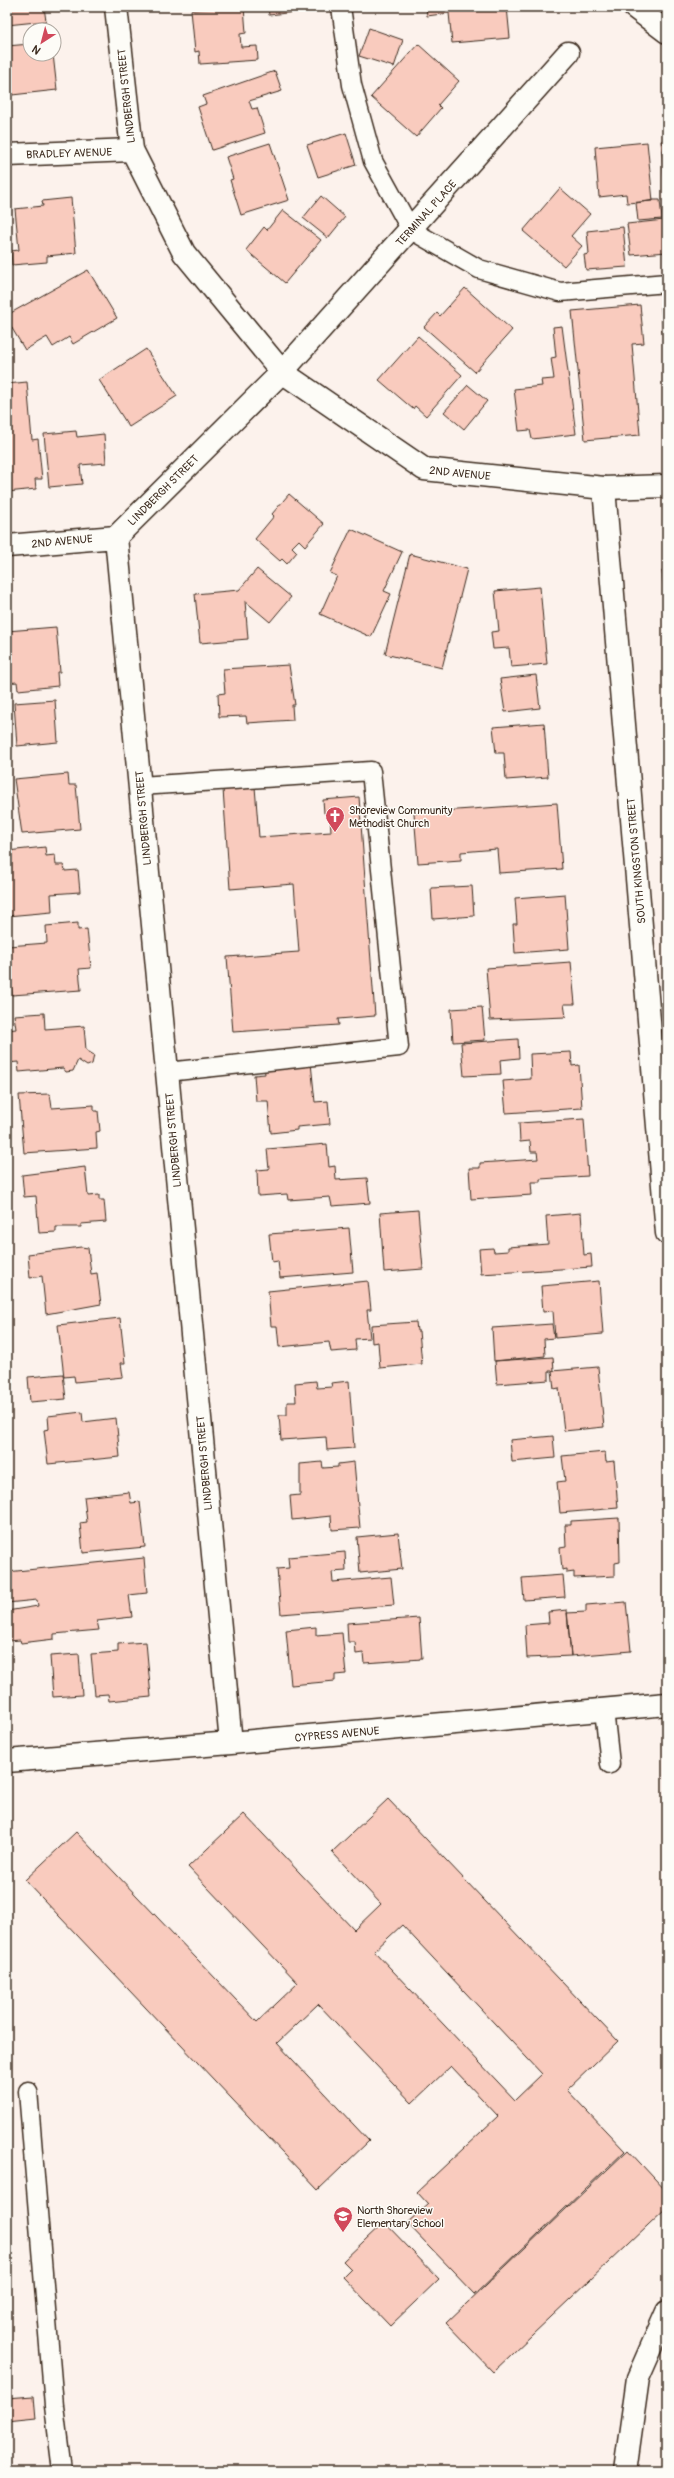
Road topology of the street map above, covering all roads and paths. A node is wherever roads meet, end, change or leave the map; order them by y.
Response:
1 (116, 7) edge
2 (341, 7) edge
3 (634, 7) edge
4 (667, 32) edge
5 (568, 53) dead end
6 (132, 150) junction
7 (7, 155) edge
8 (411, 230) junction
9 (667, 283) edge
10 (282, 372) junction
11 (667, 486) edge
12 (604, 488) junction
13 (116, 537) junction
14 (7, 546) edge
15 (140, 786) junction
16 (167, 1072) junction
17 (667, 1233) edge
18 (667, 1704) edge
19 (604, 1710) junction
20 (231, 1744) junction
21 (7, 1761) edge
22 (610, 1764) dead end
23 (28, 2091) dead end
24 (667, 2312) edge
25 (62, 2471) edge
26 (625, 2471) edge

1 - 6 main road, LINDBERGH STREET
2 - 8 lane
3 - 4 main road
5 - 8 main road, TERMINAL PLACE
6 - 7 main road, BRADLEY AVENUE
6 - 10 main road, LINDBERGH STREET
8 - 9 lane
8 - 10 main road, TERMINAL PLACE
10 - 12 main road, 2ND AVENUE
10 - 13 main road, LINDBERGH STREET
11 - 12 main road, 2ND AVENUE
12 - 17 main road, SOUTH KINGSTON STREET
13 - 14 main road, 2ND AVENUE
13 - 15 main road, LINDBERGH STREET
15 - 16 main road, LINDBERGH STREET
15 - 16 lane
16 - 20 main road, LINDBERGH STREET
18 - 19 main road, CYPRESS AVENUE
19 - 20 main road, CYPRESS AVENUE
19 - 22 lane
20 - 21 main road, CYPRESS AVENUE
23 - 25 lane
24 - 26 main road

